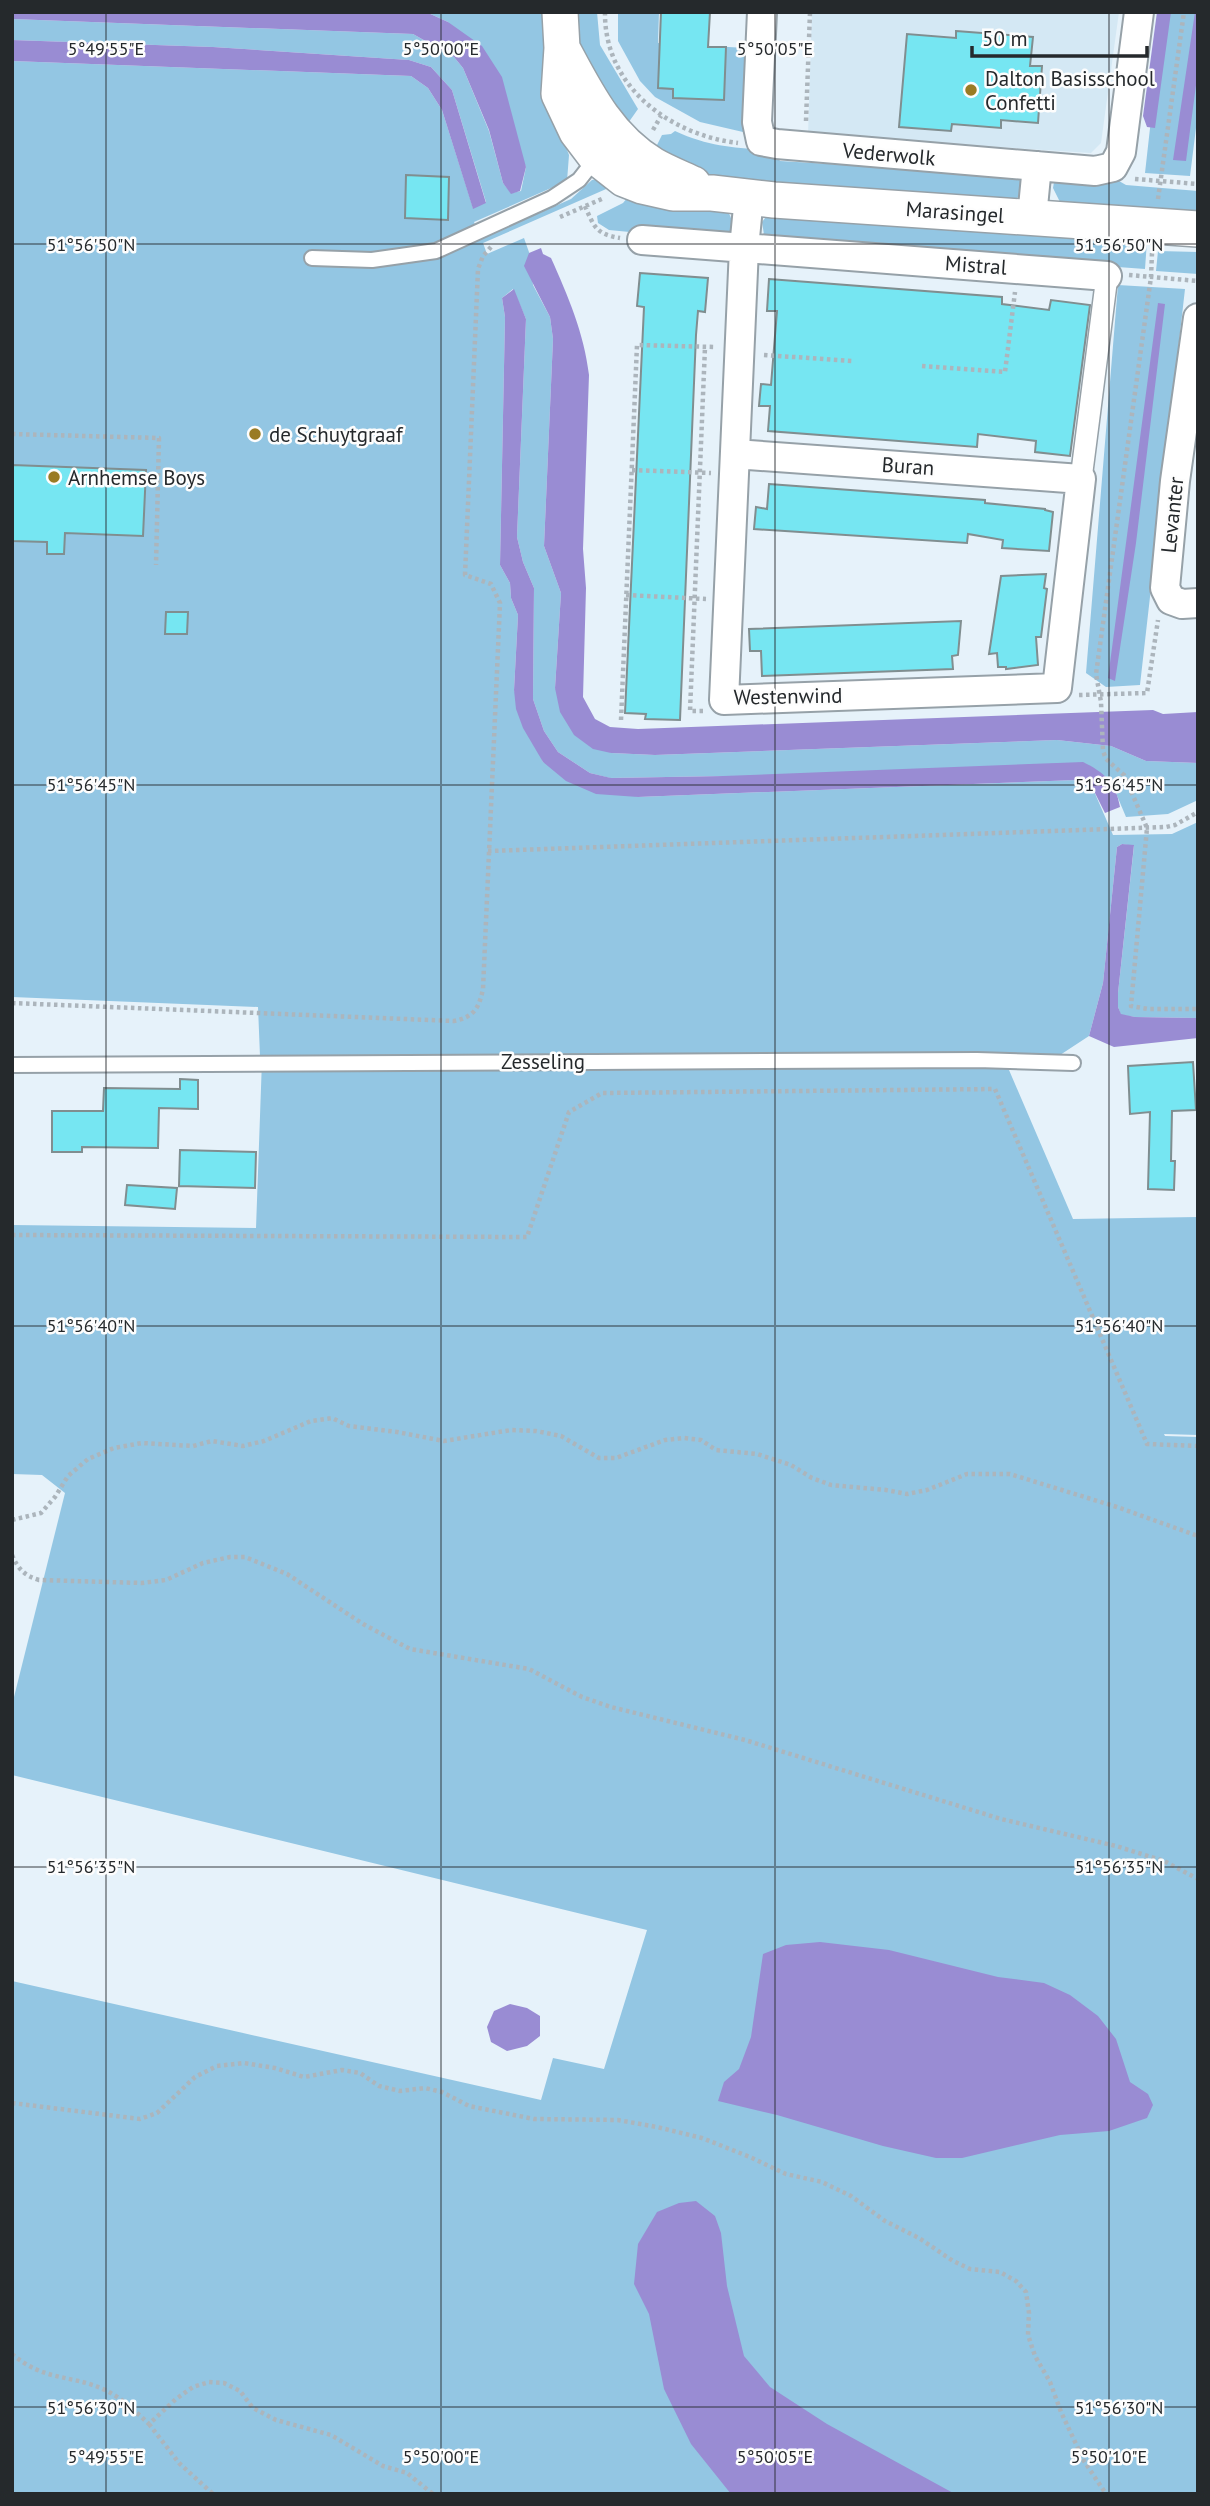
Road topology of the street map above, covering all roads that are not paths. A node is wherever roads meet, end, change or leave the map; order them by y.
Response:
1 (560, 12) edge
2 (762, 12) edge
3 (1139, 12) edge
4 (607, 147) junction
5 (1037, 166) junction
6 (712, 193) junction
7 (749, 197) junction
8 (1032, 216) junction
9 (1198, 229) edge
10 (642, 240) road end
11 (744, 248) junction
12 (312, 258) dead end
13 (1107, 276) joint
14 (1198, 318) edge
15 (735, 464) junction
16 (1081, 479) junction
17 (1184, 601) edge
18 (1073, 1063) dead end
19 (12, 1065) edge

1 - 4 street, Marasingel
2 - 5 street, Vederwolk
3 - 5 street, Vederwolk
4 - 6 street, Marasingel
4 - 6 street, Marasingel
4 - 12 lane
5 - 8 street
6 - 7 street, Marasingel
7 - 8 street, Marasingel
7 - 11 street, Westenwind
8 - 9 street, Marasingel
10 - 11 street, Mistral
11 - 13 street, Mistral
11 - 15 street, Westenwind
13 - 16 street
14 - 17 street, Levanter
15 - 16 street, Buran
15 - 16 street, Westenwind
18 - 19 lane, Zesseling

